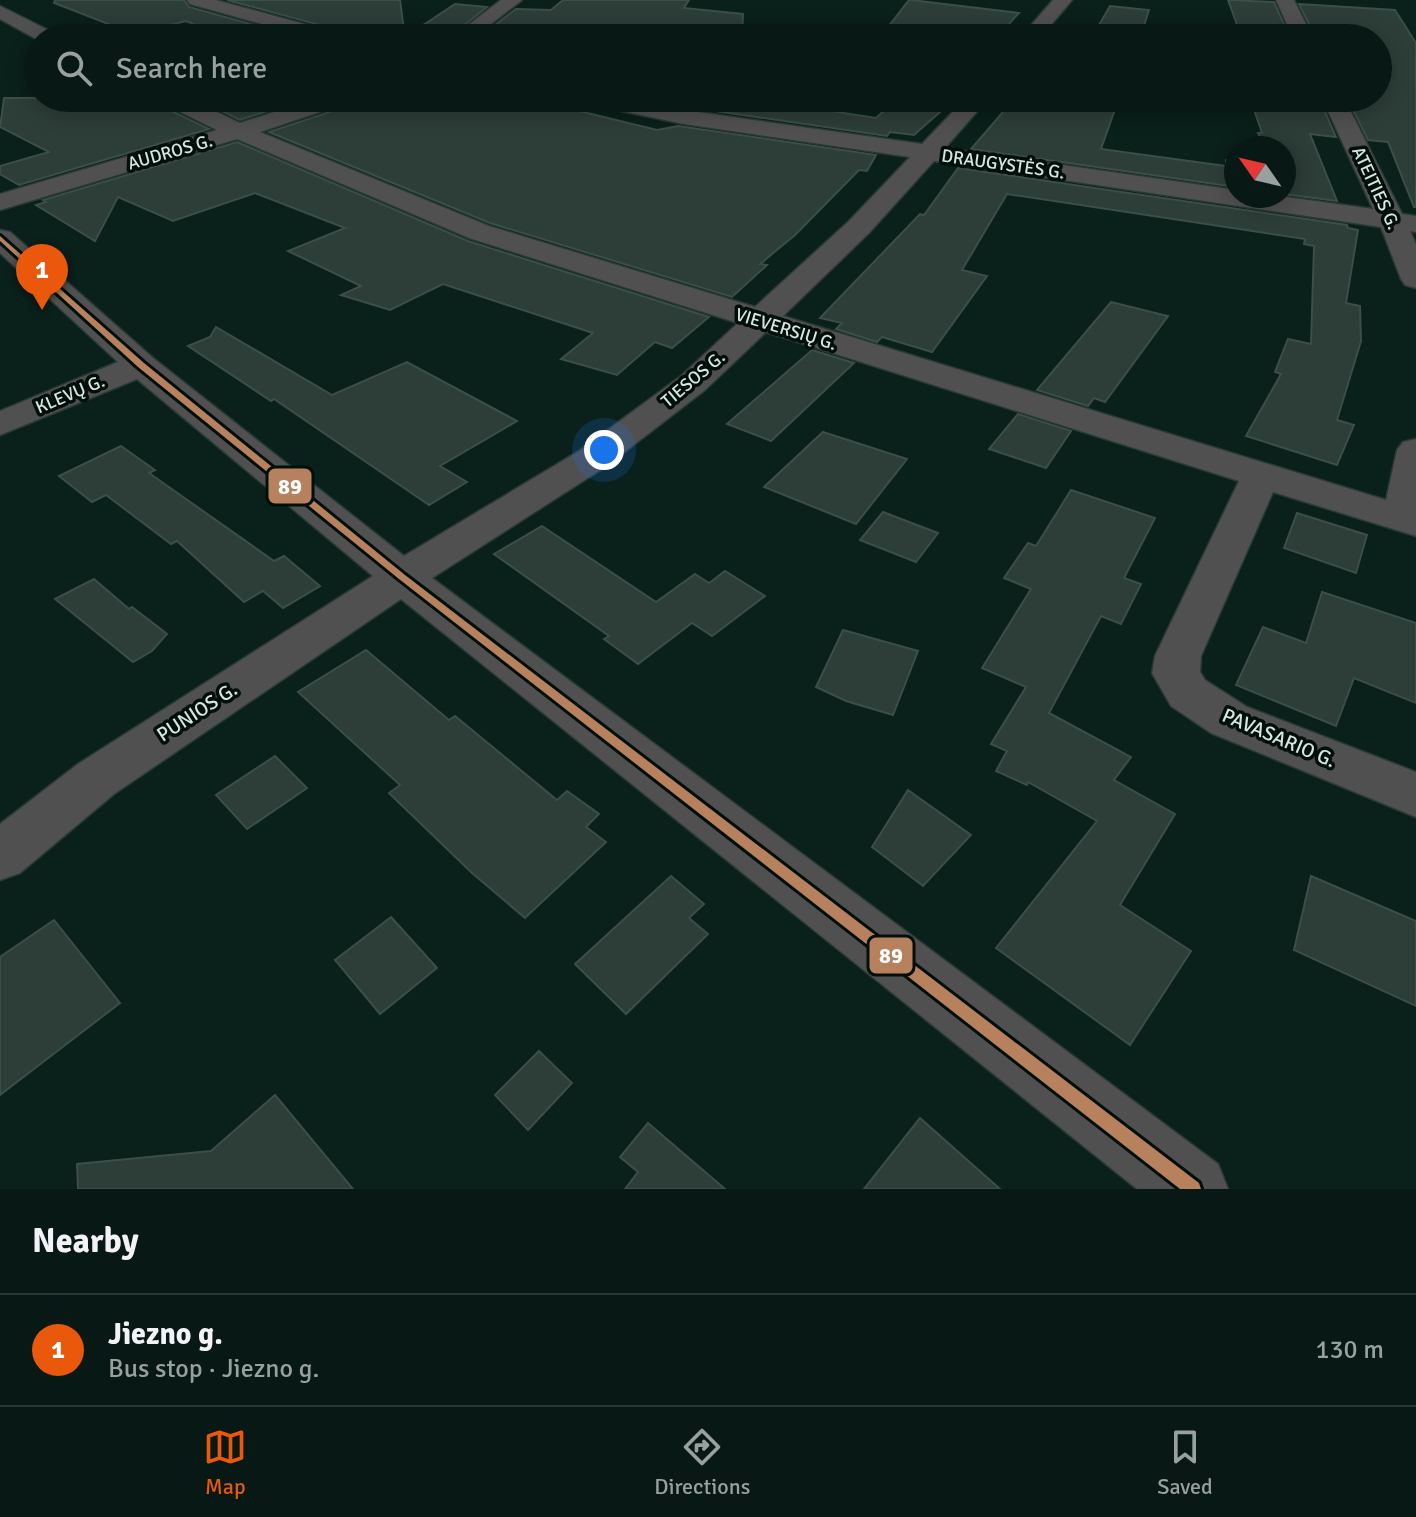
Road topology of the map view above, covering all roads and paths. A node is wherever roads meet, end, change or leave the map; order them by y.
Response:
1 (196, 0) edge
2 (513, 0) edge
3 (1063, 0) edge
4 (1285, 0) edge
5 (278, 5) dead end
6 (0, 12) edge
7 (251, 16) junction
8 (281, 24) edge
9 (480, 24) edge
10 (1042, 24) edge
11 (1296, 24) edge
12 (24, 25) edge
13 (199, 112) edge
14 (296, 112) edge
15 (660, 112) edge
16 (966, 112) edge
17 (1341, 112) edge
18 (238, 131) junction
19 (930, 153) junction
20 (0, 202) edge
21 (1404, 222) edge
22 (0, 238) edge
23 (1416, 279) edge
24 (759, 321) junction
25 (141, 365) junction
26 (0, 424) edge
27 (1416, 450) edge
28 (1261, 475) junction
29 (1409, 521) edge
30 (402, 577) junction
31 (1416, 795) edge
32 (0, 856) edge
33 (1193, 1189) edge

1 - 7 street
2 - 9 street
3 - 10 street
4 - 11 street
5 - 7 street
6 - 12 street
7 - 8 street
13 - 18 street, VIEVERSIŲ G.
14 - 18 street, AUDROS G.
15 - 19 street, DRAUGYSTĖS G.
16 - 19 street, TIESOS G.
17 - 21 street, ATEITIES G.
18 - 20 street, AUDROS G.
18 - 24 street, VIEVERSIŲ G.
19 - 21 street, DRAUGYSTĖS G.
19 - 24 street, TIESOS G.
21 - 23 street, ATEITIES G.
22 - 25 street
24 - 28 street, VIEVERSIŲ G.
24 - 30 street, TIESOS G.
25 - 26 street, KLEVŲ G.
25 - 30 street
27 - 29 street
28 - 29 street, VIEVERSIŲ G.
28 - 31 street, PAVASARIO G.
30 - 32 street, PUNIOS G.
30 - 33 street

